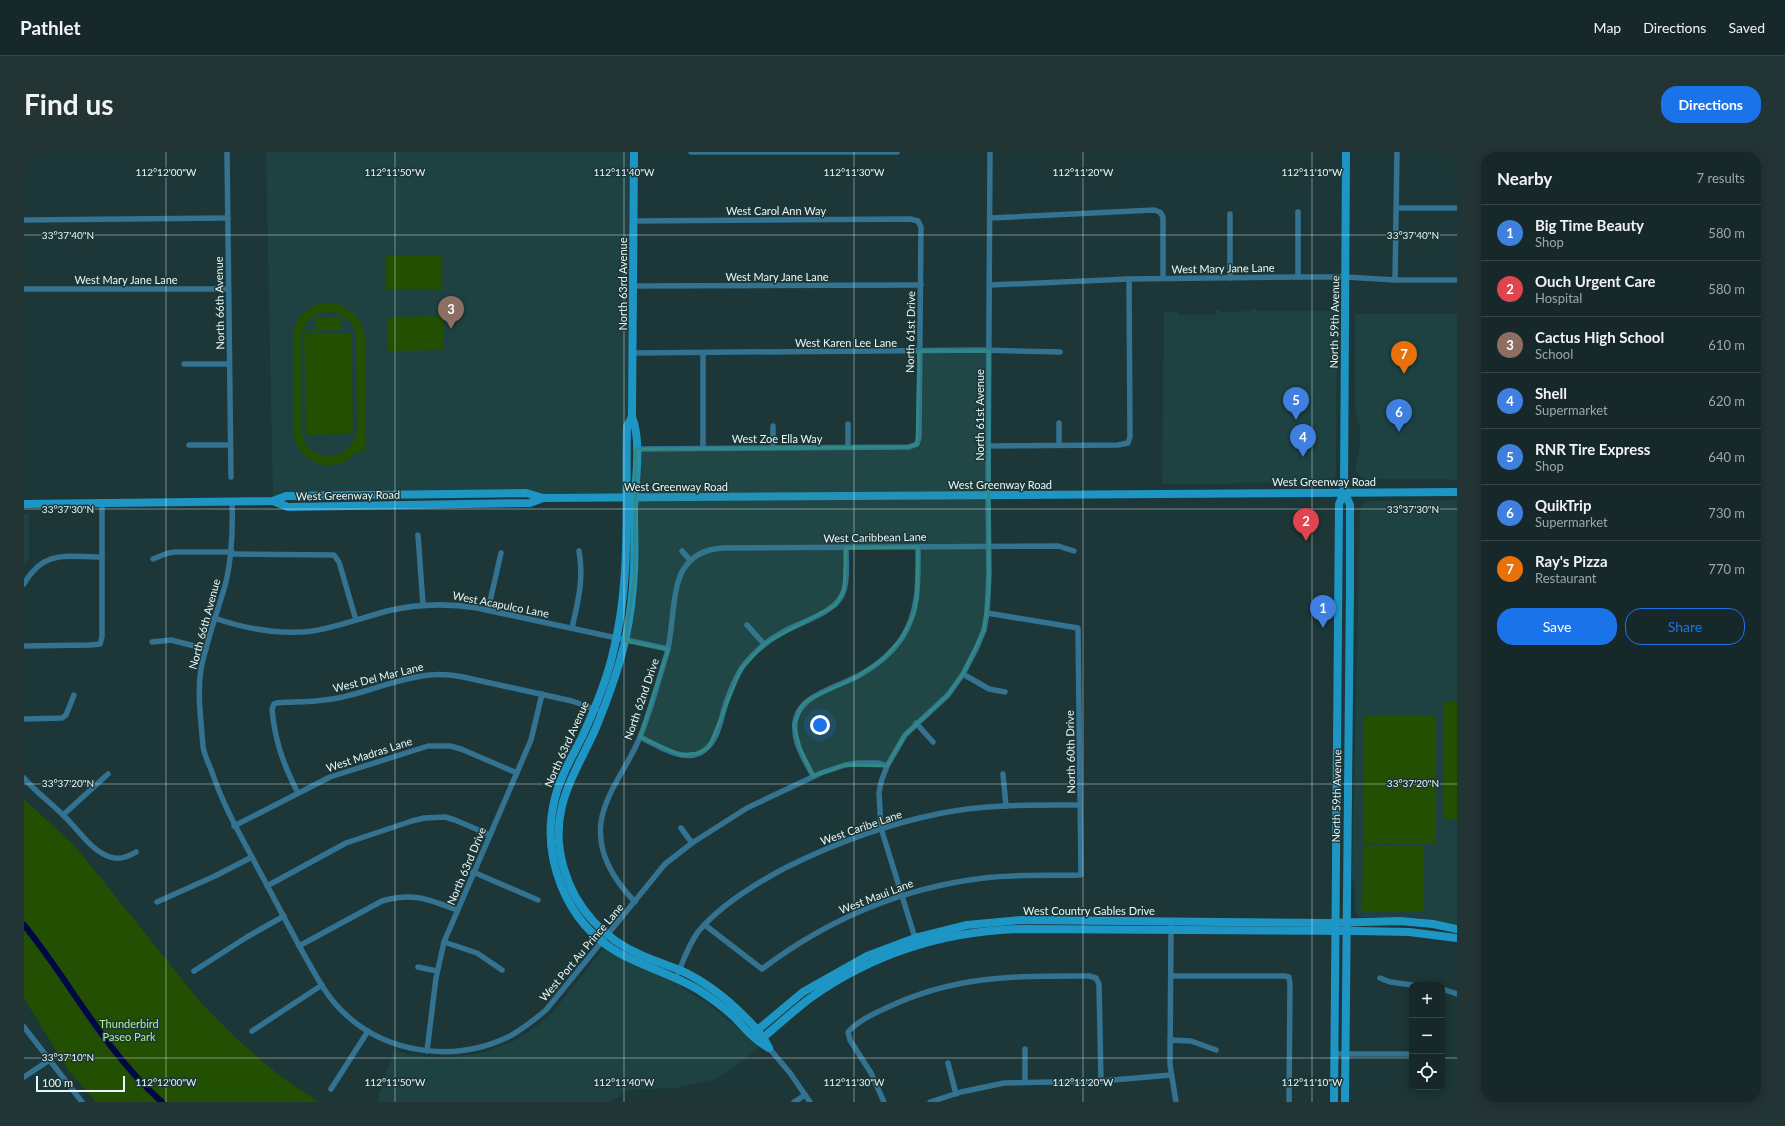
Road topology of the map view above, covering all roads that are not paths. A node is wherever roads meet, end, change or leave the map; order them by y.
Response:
1 (227, 152) edge
2 (634, 152) edge
3 (691, 152) edge
4 (897, 152) edge
5 (990, 152) edge
6 (1346, 152) edge
7 (1397, 152) edge
8 (707, 153) edge
9 (1396, 208) junction
10 (1457, 208) edge
11 (1298, 212) dead end
12 (1230, 214) dead end
13 (228, 218) junction
14 (990, 218) junction
15 (24, 220) edge
16 (634, 221) junction
17 (918, 221) joint
18 (1298, 277) junction
19 (1346, 277) junction
20 (1162, 278) junction
21 (1230, 278) junction
22 (1129, 279) junction
23 (1395, 280) junction
24 (1457, 280) edge
25 (921, 285) junction
26 (990, 285) junction
27 (633, 286) junction
28 (24, 289) edge
29 (228, 289) junction
30 (919, 351) junction
31 (989, 351) junction
32 (1060, 352) dead end
33 (632, 353) junction
34 (703, 353) junction
35 (184, 364) dead end
36 (229, 364) junction
37 (632, 417) junction
38 (1059, 423) dead end
39 (848, 424) dead end
40 (773, 426) dead end
41 (917, 444) joint
42 (189, 445) dead end
43 (230, 445) junction
44 (1059, 445) junction
45 (988, 446) junction
46 (702, 448) junction
47 (773, 448) junction
48 (848, 448) junction
49 (636, 449) junction
50 (230, 477) dead end
51 (1344, 492) junction
52 (1457, 492) edge
53 (406, 495) junction
54 (988, 495) junction
55 (626, 497) junction
56 (635, 497) junction
57 (543, 498) junction
58 (232, 501) junction
59 (273, 501) junction
60 (102, 503) junction
61 (24, 504) edge
62 (402, 505) junction
63 (418, 535) dead end
64 (988, 546) junction
65 (918, 547) junction
66 (846, 548) junction
67 (579, 551) dead end
68 (682, 551) dead end
69 (1074, 551) dead end
70 (231, 553) junction
71 (501, 553) dead end
72 (102, 557) junction
73 (153, 560) dead end
74 (690, 560) junction
75 (1338, 562) junction
76 (1350, 562) junction
77 (24, 584) edge
78 (424, 605) junction
79 (488, 610) junction
80 (1338, 611) junction
81 (1350, 611) junction
82 (987, 613) junction
83 (214, 618) junction
84 (356, 620) junction
85 (747, 625) dead end
86 (572, 628) junction
87 (616, 639) junction
88 (625, 641) junction
89 (152, 642) dead end
90 (764, 644) junction
91 (24, 646) edge
92 (206, 649) junction
93 (668, 649) junction
94 (963, 674) junction
95 (1005, 692) dead end
96 (542, 694) junction
97 (74, 695) dead end
98 (598, 710) junction
99 (24, 719) edge
100 (916, 723) junction
101 (640, 737) junction
102 (933, 742) dead end
103 (887, 766) junction
104 (517, 773) junction
105 (108, 774) dead end
106 (1003, 774) dead end
107 (813, 776) junction
108 (24, 778) edge
109 (298, 792) junction
110 (1080, 805) junction
111 (1006, 806) junction
112 (63, 815) junction
113 (234, 826) junction
114 (681, 828) dead end
115 (881, 828) junction
116 (490, 835) junction
117 (692, 843) junction
118 (136, 852) dead end
119 (252, 857) junction
120 (473, 872) junction
121 (1081, 875) joint
122 (267, 886) junction
123 (901, 895) junction
124 (538, 900) dead end
125 (157, 902) dead end
126 (635, 902) junction
127 (457, 910) junction
128 (284, 916) junction
129 (705, 925) junction
130 (1171, 926) junction
131 (1336, 926) junction
132 (1346, 926) junction
133 (1457, 929) edge
134 (605, 938) junction
135 (1457, 938) edge
136 (444, 942) junction
137 (916, 942) junction
138 (299, 946) junction
139 (418, 967) dead end
140 (502, 970) dead end
141 (194, 971) dead end
142 (437, 971) junction
143 (678, 974) junction
144 (1170, 976) junction
145 (1380, 978) dead end
146 (322, 985) junction
147 (1409, 985) edge
148 (1445, 990) edge
149 (1457, 994) edge
150 (24, 1027) edge
151 (252, 1031) dead end
152 (368, 1031) junction
153 (754, 1033) junction
154 (761, 1040) junction
155 (1170, 1040) junction
156 (769, 1048) joint
157 (1025, 1049) dead end
158 (1216, 1050) dead end
159 (427, 1051) junction
160 (1334, 1054) junction
161 (1346, 1054) junction
162 (1409, 1054) edge
163 (48, 1061) junction
164 (948, 1062) dead end
165 (1171, 1075) junction
166 (24, 1077) edge
167 (1025, 1082) junction
168 (1101, 1082) junction
169 (331, 1089) dead end
170 (956, 1094) junction
171 (805, 1095) junction
172 (82, 1102) edge
173 (794, 1102) edge
174 (810, 1102) edge
175 (884, 1102) edge
176 (930, 1102) edge
177 (1176, 1102) edge
178 (1289, 1102) edge
179 (1334, 1102) edge
180 (1345, 1102) edge

1 - 13 street, North 66th Avenue
2 - 16 main road, North 63rd Avenue
3 - 8 street
4 - 8 street
5 - 14 street, North 61st Avenue
6 - 19 main road, North 59th Avenue
7 - 9 street
9 - 10 street
9 - 23 street
11 - 18 street
12 - 21 street
13 - 15 street
13 - 29 street, North 66th Avenue
14 - 20 street
14 - 26 street, North 61st Avenue
16 - 17 street, West Carol Ann Way
16 - 27 main road, North 63rd Avenue
17 - 25 street, North 61st Drive
18 - 19 street, West Mary Jane Lane
18 - 21 street, West Mary Jane Lane
19 - 23 street, West Mary Jane Lane
19 - 51 main road, North 59th Avenue
20 - 21 street, West Mary Jane Lane
20 - 22 street, West Mary Jane Lane
22 - 26 street, West Mary Jane Lane
22 - 44 street
23 - 24 street, West Mary Jane Lane
25 - 27 street, West Mary Jane Lane
25 - 30 street, North 61st Drive
26 - 31 street, North 61st Avenue
27 - 33 main road, North 63rd Avenue
28 - 29 street, West Mary Jane Lane
29 - 36 street, North 66th Avenue
30 - 31 street, West Karen Lee Lane
30 - 34 street, West Karen Lee Lane
30 - 41 street, North 61st Drive
31 - 32 street, West Karen Lee Lane
31 - 45 street, North 61st Avenue
33 - 34 street, West Karen Lee Lane
33 - 37 main road, North 63rd Avenue
34 - 46 street
35 - 36 street
36 - 43 street, North 66th Avenue
37 - 49 main road, North 63rd Avenue
37 - 55 main road, North 63rd Avenue
38 - 44 street
39 - 48 street
40 - 47 street
41 - 48 street, West Zoe Ella Way
42 - 43 street
43 - 50 street, North 66th Avenue
44 - 45 street
45 - 54 street, North 61st Avenue
46 - 47 street, West Zoe Ella Way
46 - 49 street, West Zoe Ella Way
47 - 48 street, West Zoe Ella Way
49 - 56 main road, North 63rd Avenue
51 - 52 main road, West Greenway Road
51 - 54 main road, West Greenway Road
51 - 75 main road, North 59th Avenue
51 - 76 main road, North 59th Avenue
53 - 57 main road, West Greenway Road
53 - 59 main road, West Greenway Road
53 - 62 main road
54 - 56 main road, West Greenway Road
54 - 64 street, North 61st Avenue
55 - 56 main road, West Greenway Road
55 - 57 main road, West Greenway Road
55 - 87 main road, North 63rd Avenue
56 - 88 main road, North 63rd Avenue
57 - 62 main road, West Greenway Road
58 - 59 main road, West Greenway Road
58 - 60 main road, West Greenway Road
58 - 70 street, North 66th Avenue
59 - 62 main road, West Greenway Road
60 - 61 main road, West Greenway Road
60 - 72 street
63 - 78 street
64 - 65 street, West Caribbean Lane
64 - 69 street, West Caribbean Lane
64 - 82 street, North 61st Avenue
65 - 66 street, West Caribbean Lane
65 - 107 street
66 - 74 street, West Caribbean Lane
66 - 90 street
67 - 86 street
68 - 74 street
70 - 73 street
70 - 83 street, North 66th Avenue
70 - 84 street
71 - 79 street
72 - 77 street
72 - 91 street
74 - 93 street, North 62nd Drive
75 - 76 main road
75 - 80 main road, North 59th Avenue
76 - 81 main road, North 59th Avenue
78 - 79 street, West Acapulco Lane
78 - 84 street, West Acapulco Lane
79 - 86 street, West Acapulco Lane
80 - 81 main road
80 - 131 main road, North 59th Avenue
81 - 132 main road, North 59th Avenue
82 - 94 street, North 61st Avenue
82 - 110 street, North 60th Drive
83 - 84 street, West Acapulco Lane
83 - 92 street, North 66th Avenue
85 - 90 street
86 - 87 street, West Acapulco Lane
87 - 88 street, West Acapulco Lane
87 - 98 main road, North 63rd Avenue
88 - 93 street, West Acapulco Lane
88 - 98 main road, North 63rd Avenue
89 - 92 street
90 - 101 street
92 - 113 street, North 66th Avenue
93 - 101 street, North 62nd Drive
94 - 95 street
94 - 100 street, North 61st Avenue
96 - 98 street, West Del Mar Lane
96 - 104 street, North 63rd Drive
96 - 109 street, West Del Mar Lane
97 - 99 street
98 - 134 main road, North 63rd Avenue
100 - 102 street
100 - 103 street, North 61st Avenue
101 - 126 street, North 62nd Drive
103 - 107 street, West Port Au Prince Lane
103 - 115 street, North 61st Avenue
104 - 109 street, West Madras Lane
104 - 116 street, North 63rd Drive
105 - 112 street
106 - 111 street
107 - 117 street, West Port Au Prince Lane
108 - 112 street
109 - 113 street, West Madras Lane
110 - 111 street, West Caribe Lane
110 - 121 street, North 60th Drive
111 - 115 street, West Caribe Lane
112 - 118 street
113 - 119 street, North 66th Avenue
114 - 117 street
115 - 123 street, North 61st Avenue
115 - 129 street, West Caribe Lane
116 - 120 street, North 63rd Drive
116 - 122 street
117 - 126 street, West Port Au Prince Lane
119 - 122 street, North 66th Avenue
119 - 125 street
120 - 124 street
120 - 127 street, North 63rd Drive
121 - 123 street, West Maui Lane
122 - 128 street, North 66th Avenue
123 - 129 street, West Maui Lane
123 - 137 street, North 61st Avenue
126 - 134 street, West Port Au Prince Lane
127 - 136 street, North 63rd Drive
127 - 138 street
128 - 138 street, North 66th Avenue
128 - 141 street
129 - 143 street, West Caribe Lane
130 - 131 main road, West Country Gables Drive
130 - 137 main road, West Country Gables Drive
130 - 144 street
131 - 132 main road, West Country Gables Drive
131 - 160 main road, North 59th Avenue
132 - 133 main road, West Country Gables Drive
132 - 135 main road, West Country Gables Drive
132 - 161 main road, North 59th Avenue
134 - 143 main road, North 63rd Avenue
134 - 159 street, West Port Au Prince Lane
136 - 140 street
136 - 142 street, North 63rd Drive
137 - 153 main road, West Country Gables Drive
137 - 154 main road, West Country Gables Drive
138 - 146 street, West Port Au Prince Lane
139 - 142 street
142 - 159 street, North 63rd Drive
143 - 153 main road, North 63rd Avenue
144 - 155 street
144 - 178 street
145 - 147 street
146 - 151 street
146 - 152 street, West Port Au Prince Lane
148 - 149 street
150 - 163 street
152 - 159 street, West Port Au Prince Lane
152 - 169 street
153 - 154 main road, North 63rd Avenue
154 - 156 main road, North 63rd Avenue
155 - 158 street
155 - 165 street
156 - 171 street, North 63rd Avenue
157 - 167 street
160 - 161 street
160 - 179 main road, North 59th Avenue
161 - 162 street
161 - 180 main road, North 59th Avenue
163 - 166 street
163 - 172 street
164 - 170 street
165 - 168 street
165 - 177 street
167 - 168 street
167 - 170 street
168 - 175 street
170 - 176 street
171 - 173 street
171 - 174 street, North 63rd Avenue

